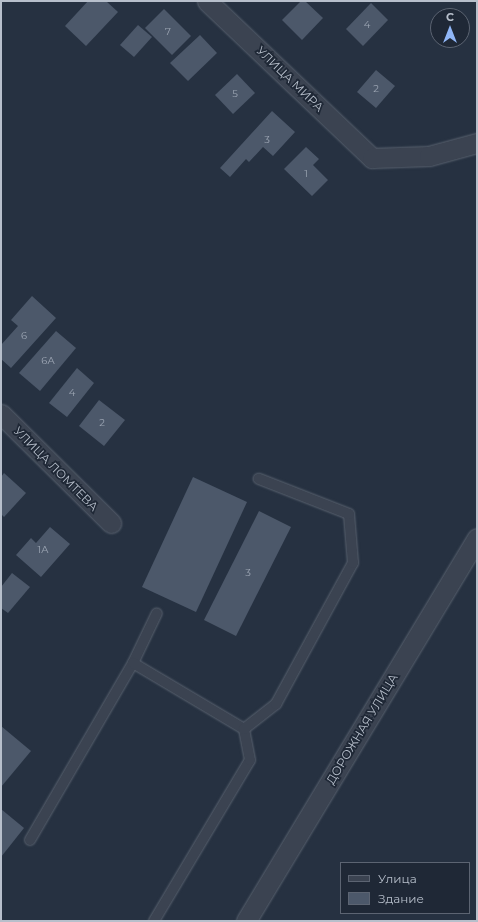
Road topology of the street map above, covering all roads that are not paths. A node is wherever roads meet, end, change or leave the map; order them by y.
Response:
1 (208, 1) edge
2 (477, 143) edge
3 (1, 414) edge
4 (259, 478) dead end
5 (111, 523) dead end
6 (477, 538) edge
7 (158, 613) dead end
8 (133, 664) junction
9 (244, 728) junction
10 (30, 840) dead end
11 (154, 921) edge
12 (246, 921) edge

1 - 2 street, УЛИЦА МИРА
3 - 5 street, УЛИЦА ЛОМТЕВА
4 - 9 lane
6 - 12 street, ДОРОЖНАЯ УЛИЦА
7 - 8 lane
8 - 9 lane
8 - 10 lane
9 - 11 lane

